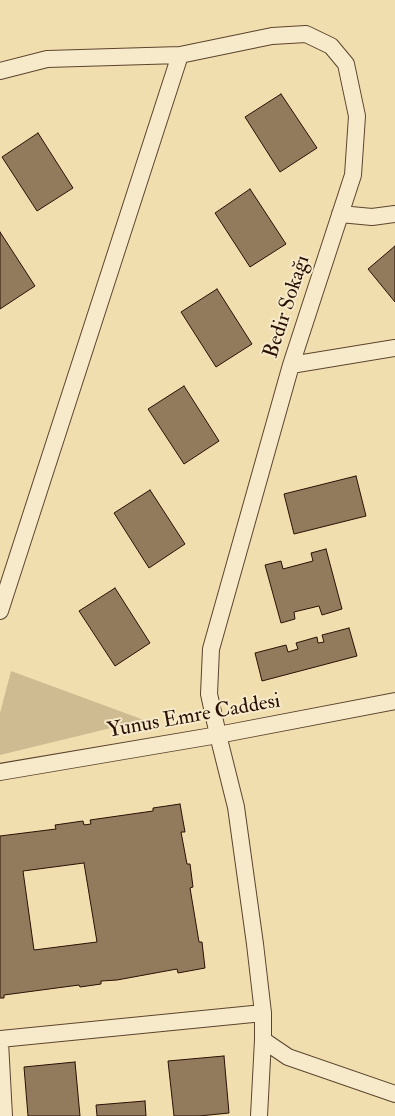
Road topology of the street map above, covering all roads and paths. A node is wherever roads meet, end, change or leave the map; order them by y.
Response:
1 (180, 55) junction
2 (0, 71) edge
3 (340, 214) junction
4 (395, 214) edge
5 (395, 348) edge
6 (291, 365) junction
7 (0, 611) edge
8 (395, 701) edge
9 (218, 736) junction
10 (0, 772) edge
11 (263, 1013) junction
12 (264, 1040) junction
13 (0, 1041) edge
14 (395, 1094) edge
15 (4, 1116) edge
16 (259, 1116) edge

1 - 2 street, Bedir Sokağı
1 - 3 street, Bedir Sokağı
1 - 7 street
3 - 4 street
3 - 6 street, Bedir Sokağı
5 - 6 street
6 - 9 street, Bedir Sokağı
8 - 9 street, Yunus Emre Caddesi
9 - 10 street, Yunus Emre Caddesi
9 - 11 street, Bedir Sokağı
11 - 12 street, Bedir Sokağı
11 - 13 street
12 - 14 street
12 - 16 street, Bedir Sokağı
13 - 15 street

